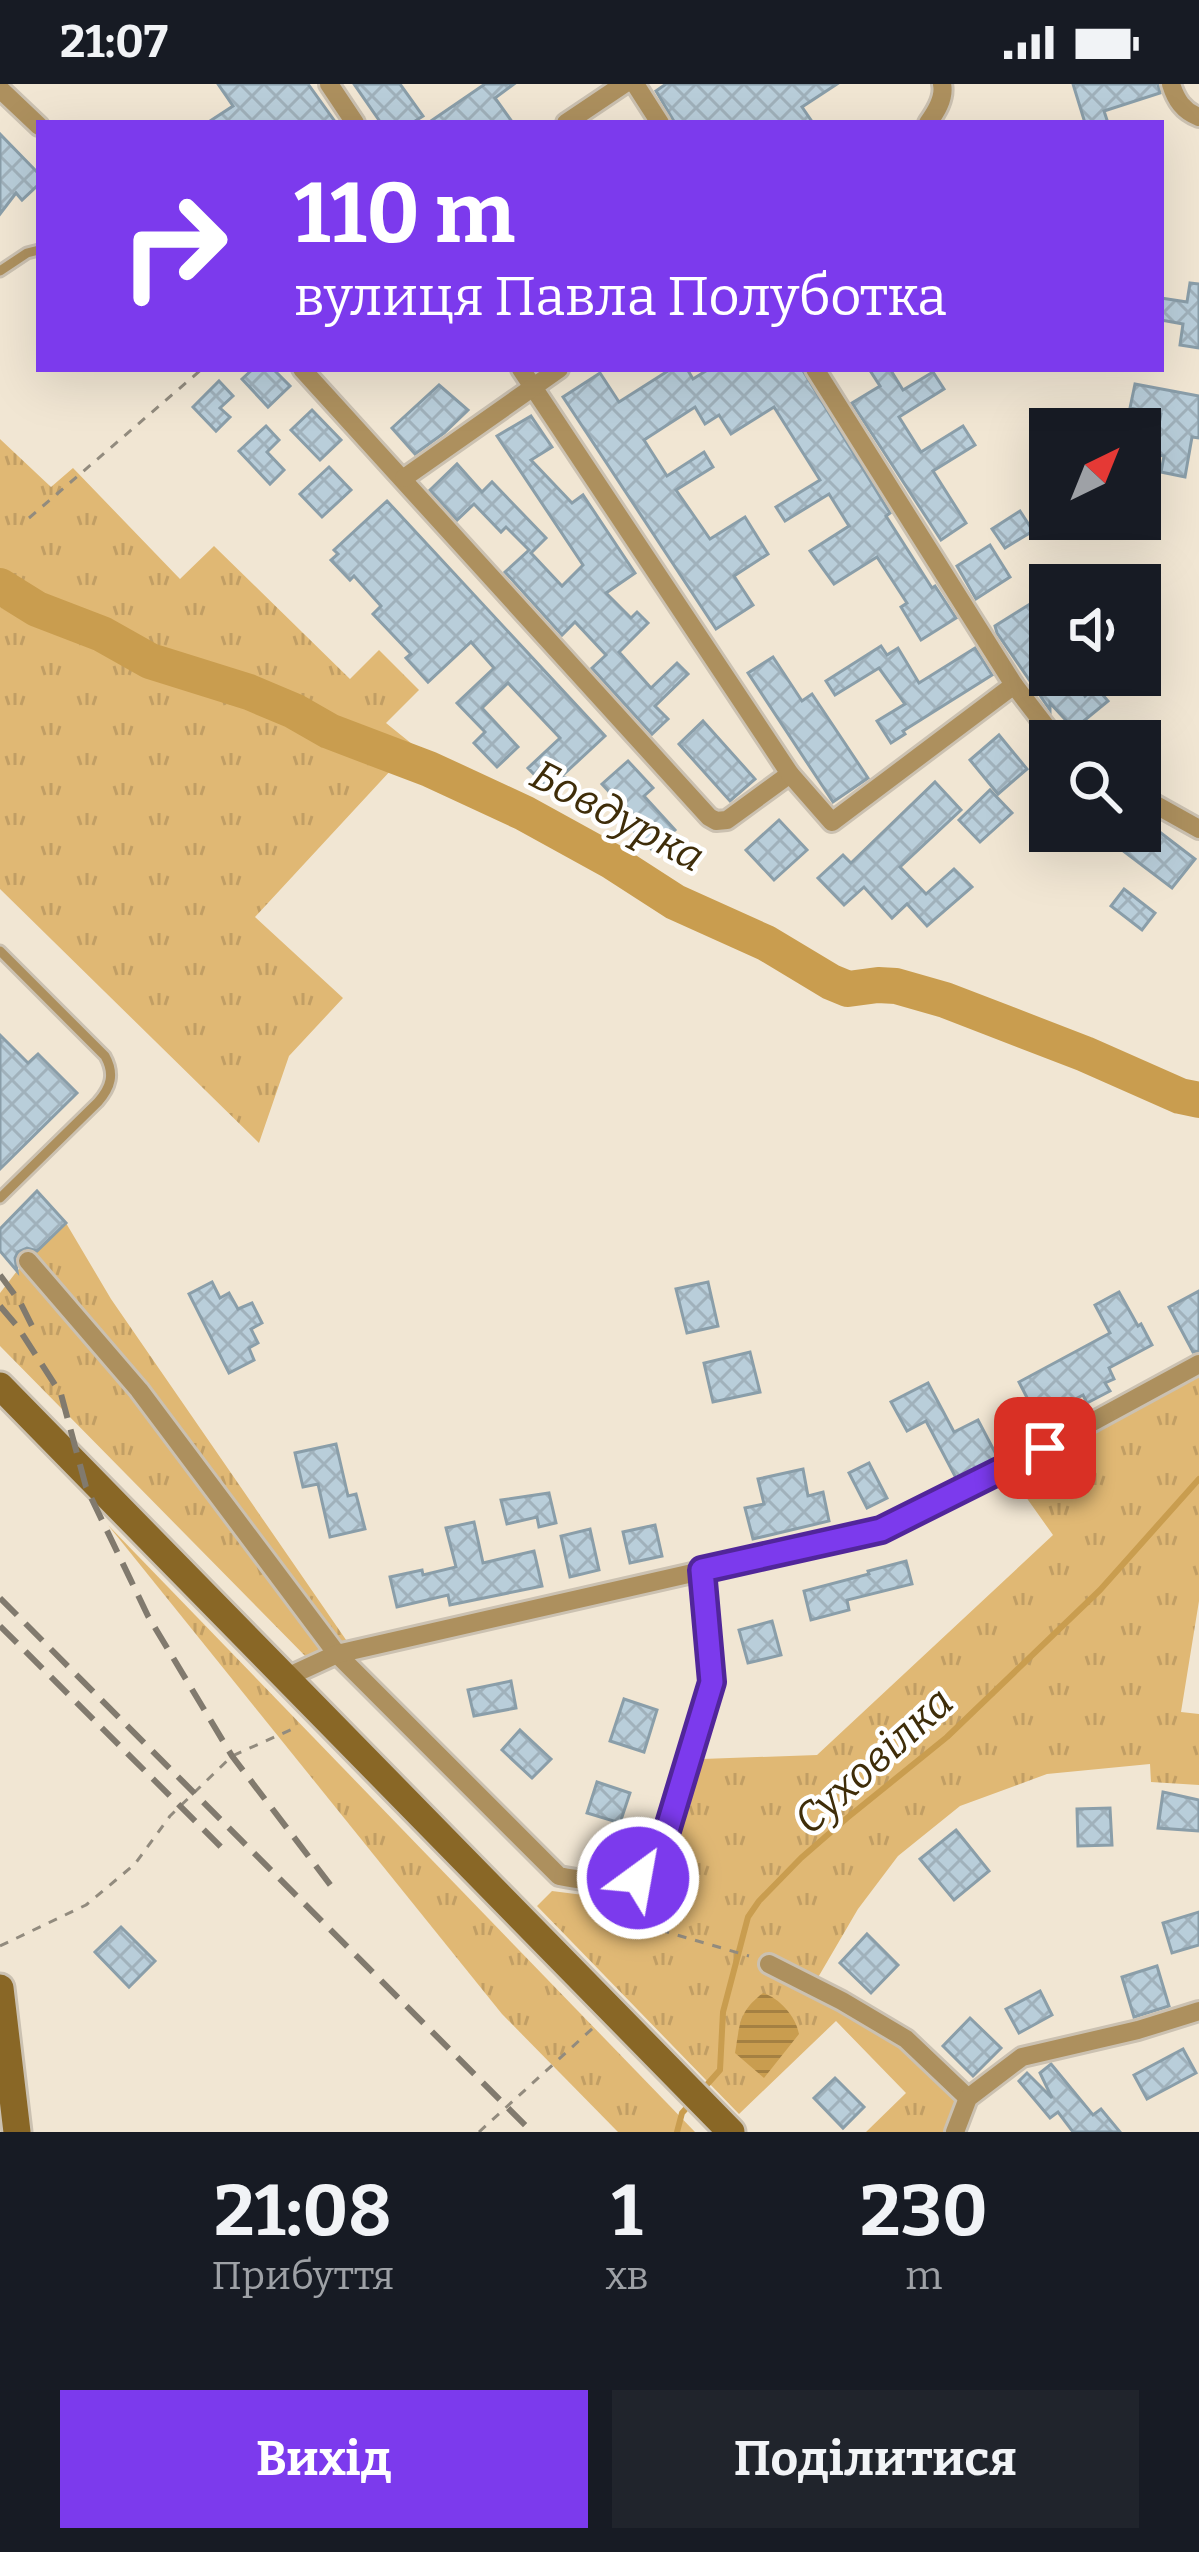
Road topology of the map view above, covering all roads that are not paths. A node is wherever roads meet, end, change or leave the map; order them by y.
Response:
1 (328, 84) edge
2 (624, 84) edge
3 (635, 84) edge
4 (943, 84) edge
5 (1171, 84) edge
6 (0, 89) edge
7 (596, 92) edge
8 (1199, 117) edge
9 (354, 120) edge
10 (569, 120) edge
11 (658, 120) edge
12 (930, 120) edge
13 (36, 123) edge
14 (36, 251) edge
15 (0, 271) edge
16 (305, 372) edge
17 (523, 372) edge
18 (555, 372) edge
19 (817, 372) edge
20 (533, 387) junction
21 (404, 478) junction
22 (1014, 685) junction
23 (1041, 720) edge
24 (790, 774) junction
25 (1161, 808) edge
26 (1199, 829) edge
27 (0, 951) edge
28 (0, 1198) edge
29 (28, 1261) dead end
30 (1199, 1364) edge
31 (0, 1386) edge
32 (702, 1570) junction
33 (337, 1654) junction
34 (286, 1678) junction
35 (769, 1964) dead end
36 (0, 1988) edge
37 (1199, 2011) edge
38 (968, 2098) junction
39 (722, 2123) edge
40 (17, 2132) edge
41 (955, 2132) edge

1 - 9 street
2 - 7 street
3 - 11 street
4 - 12 street
5 - 8 street
6 - 13 street
7 - 10 street
14 - 15 lane
16 - 21 street
17 - 20 street
18 - 20 street
19 - 22 street
20 - 21 street
20 - 24 street
21 - 24 street
22 - 23 street
22 - 24 street
25 - 26 street
27 - 28 lane
29 - 33 street
30 - 32 street
31 - 34 main road
32 - 33 street
32 - 33 street
33 - 34 street
34 - 39 main road
35 - 38 street
36 - 40 main road
37 - 38 street
38 - 41 street

